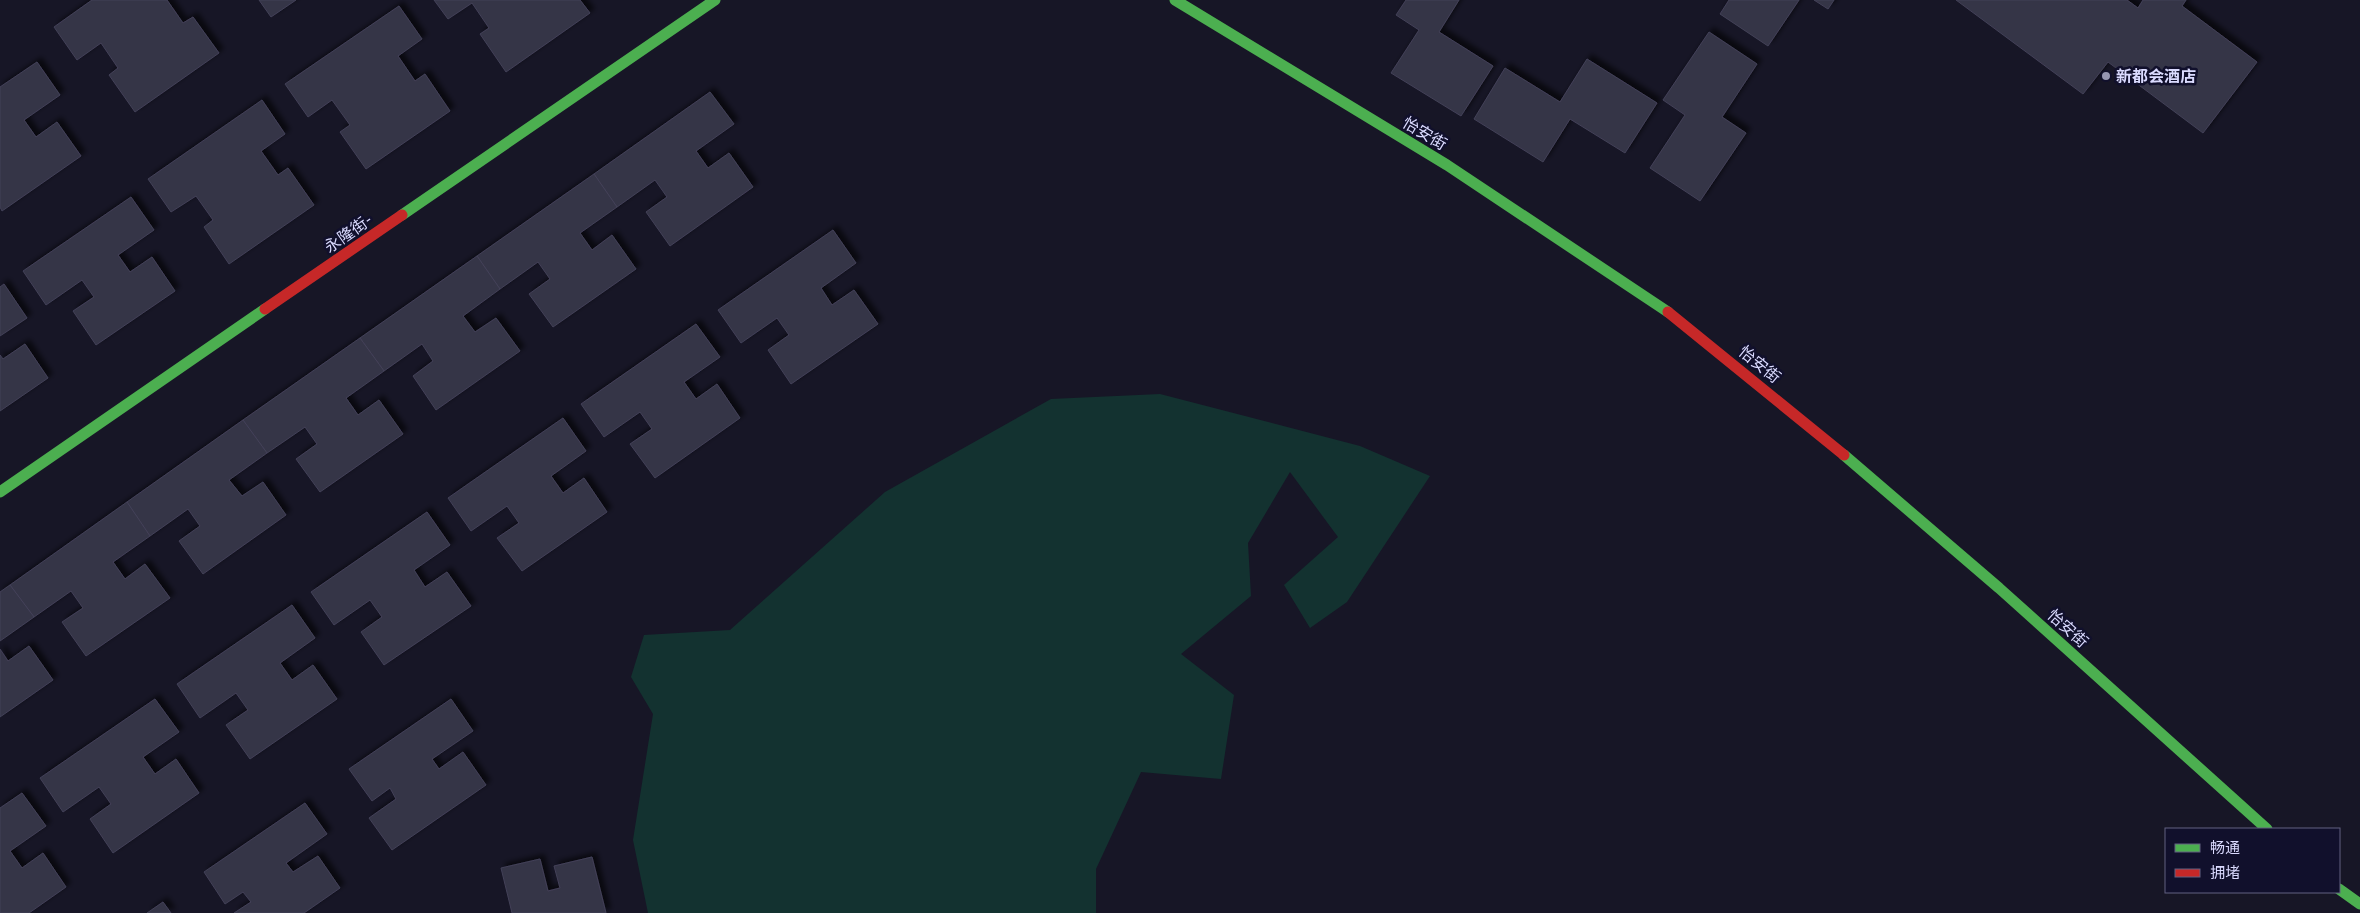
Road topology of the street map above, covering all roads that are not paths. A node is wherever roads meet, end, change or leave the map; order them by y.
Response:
1 (715, 0) edge
2 (1175, 0) edge
3 (0, 492) edge
4 (2266, 828) edge
5 (2340, 890) edge
6 (2360, 904) edge

1 - 3 street, 永隆街-
2 - 4 street, 怡安街
5 - 6 street

